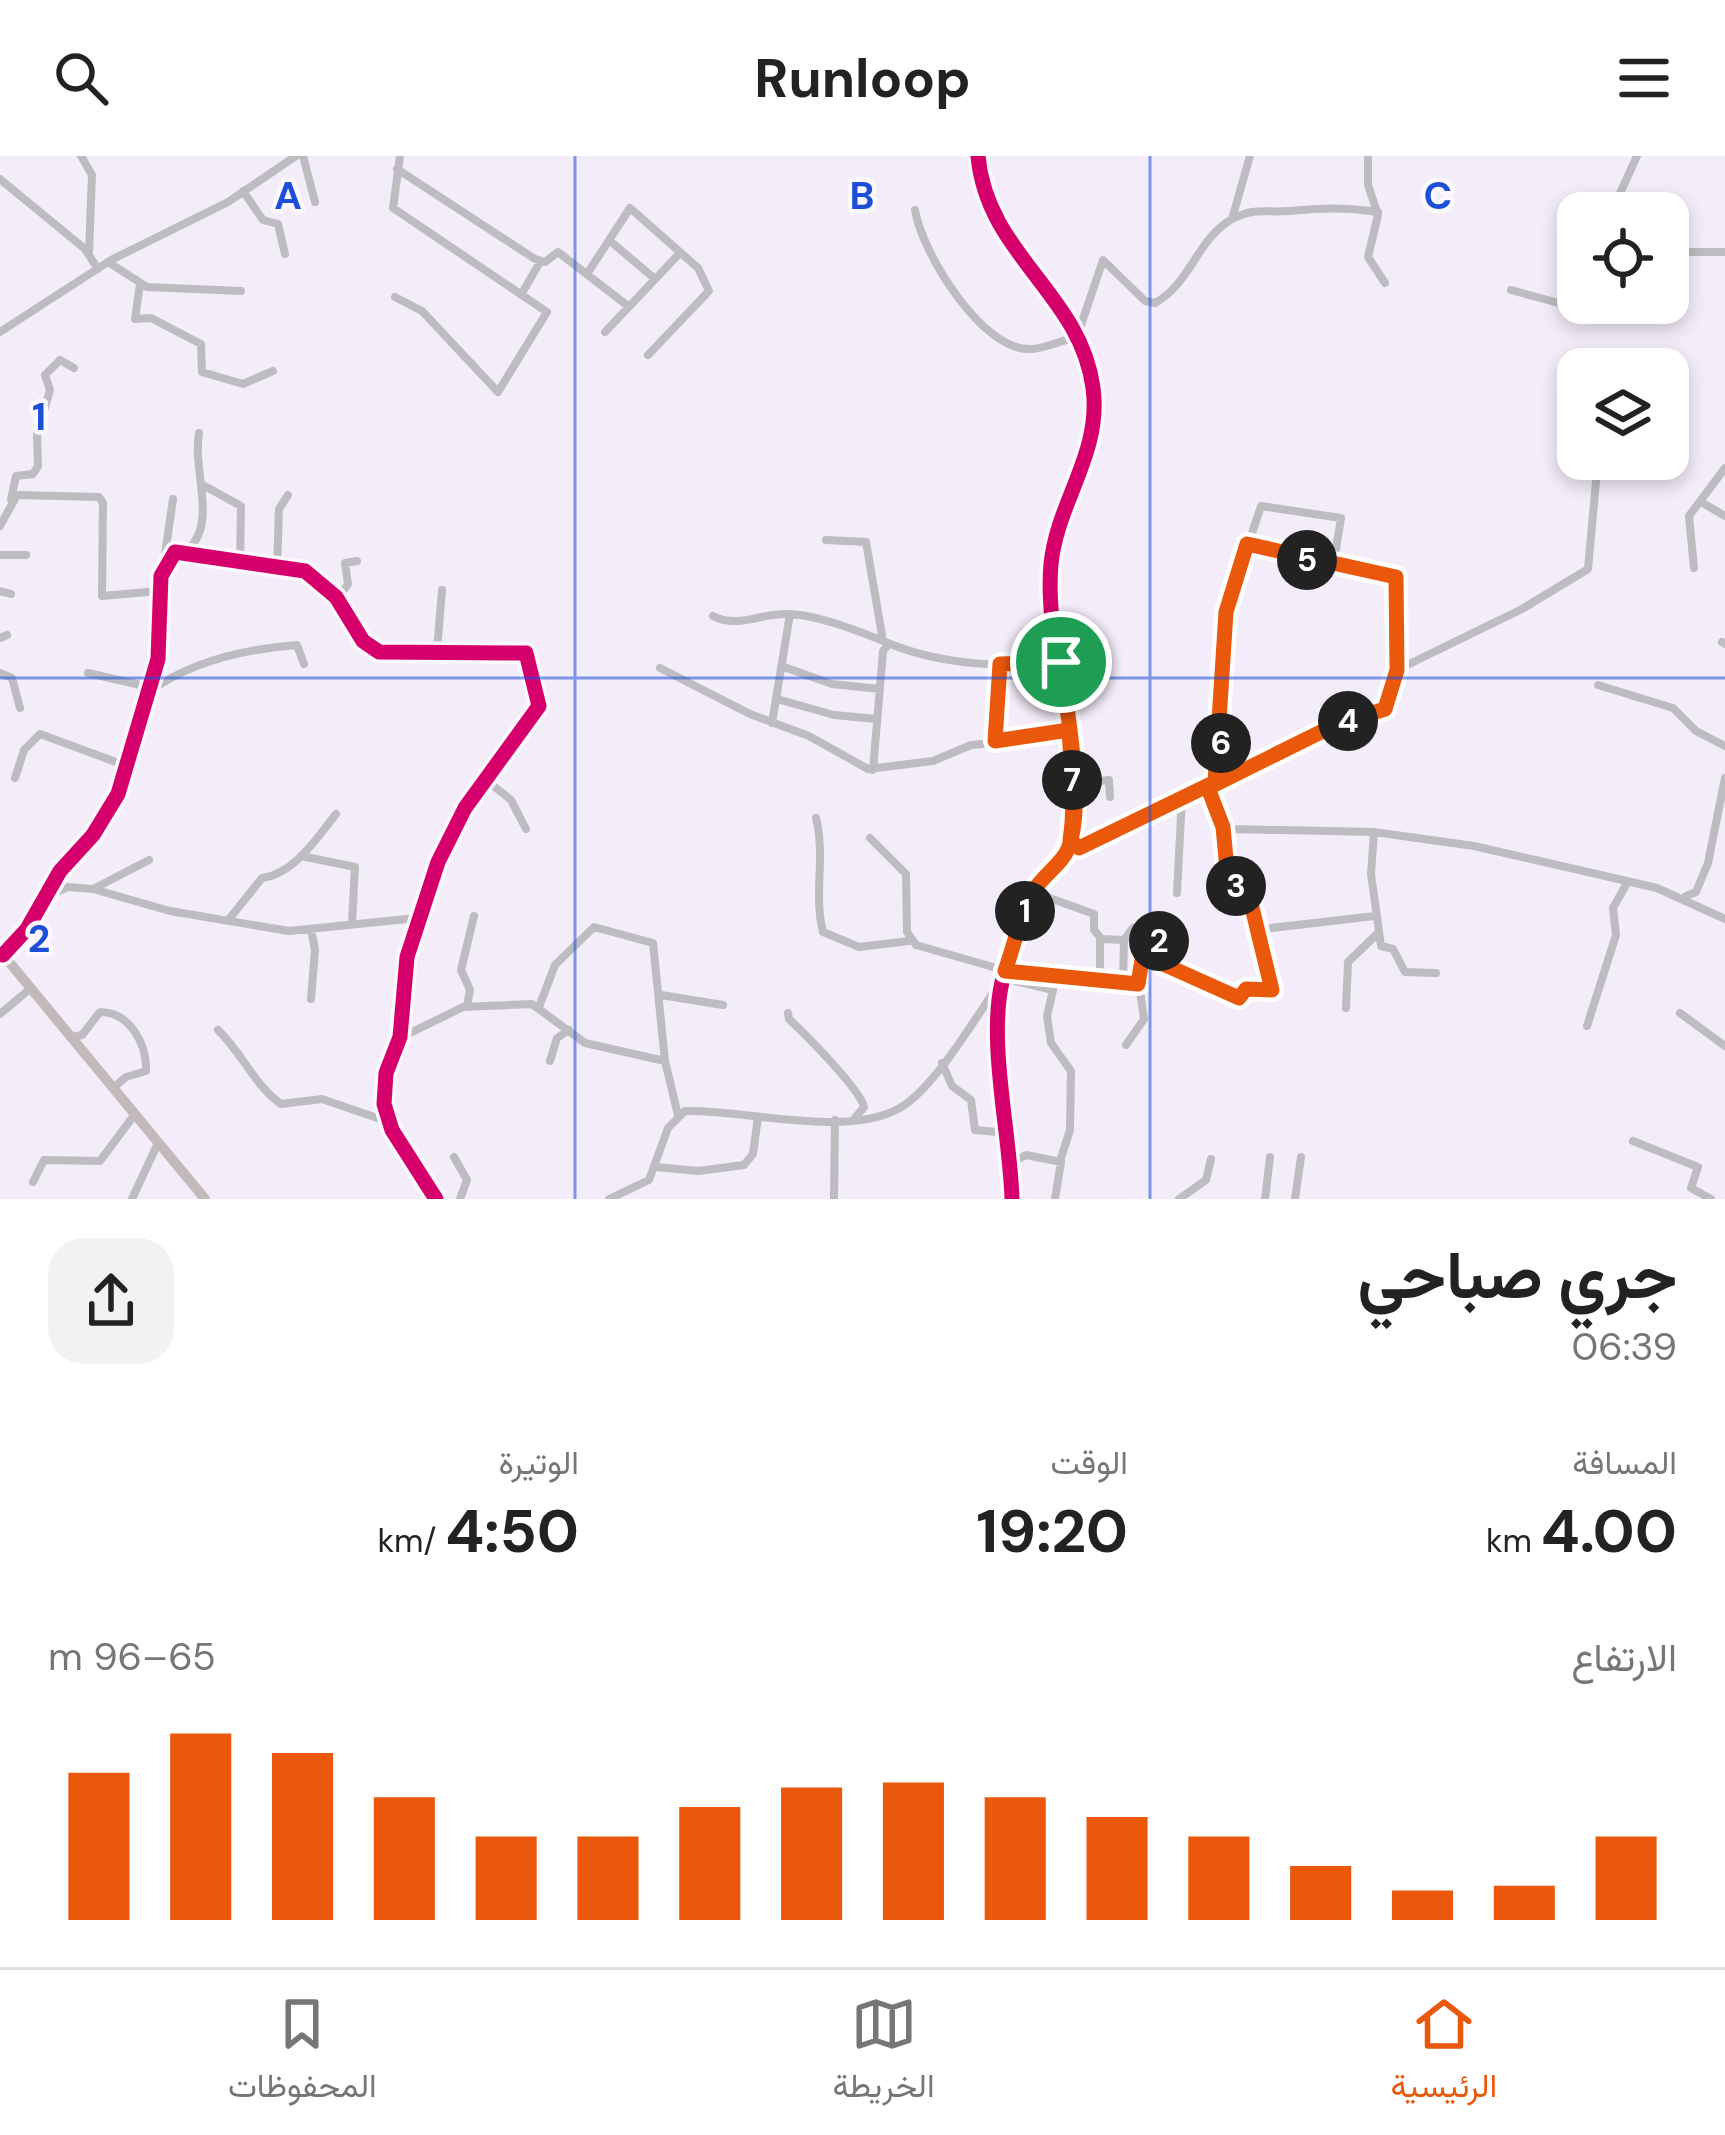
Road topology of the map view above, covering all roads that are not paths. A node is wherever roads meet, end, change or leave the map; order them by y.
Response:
1 (81, 156) edge
2 (296, 156) edge
3 (400, 156) edge
4 (978, 156) edge
5 (1250, 156) edge
6 (1367, 156) edge
7 (1634, 157) edge
8 (397, 169) junction
9 (0, 179) edge
10 (243, 191) junction
11 (1620, 192) edge
12 (316, 202) dead end
13 (915, 210) dead end
14 (1378, 212) junction
15 (1232, 219) junction
16 (609, 240) junction
17 (1689, 252) edge
18 (1725, 252) edge
19 (89, 254) junction
20 (285, 254) dead end
21 (679, 254) junction
22 (108, 262) junction
23 (541, 262) junction
24 (98, 269) junction
25 (587, 274) junction
26 (655, 279) junction
27 (1385, 283) dead end
28 (140, 284) junction
29 (1511, 290) dead end
30 (241, 291) dead end
31 (521, 295) junction
32 (395, 297) dead end
33 (1557, 302) edge
34 (628, 307) junction
35 (0, 332) edge
36 (605, 332) dead end
37 (1077, 337) junction
38 (648, 355) dead end
39 (74, 368) dead end
40 (273, 371) dead end
41 (199, 433) dead end
42 (1725, 468) edge
43 (1596, 480) edge
44 (200, 484) junction
45 (288, 495) dead end
46 (173, 499) dead end
47 (11, 500) junction
48 (1701, 502) junction
49 (1725, 516) edge
50 (0, 526) edge
51 (826, 540) dead end
52 (1247, 544) junction
53 (187, 550) junction
54 (0, 555) edge
55 (26, 555) dead end
56 (357, 561) dead end
57 (240, 565) junction
58 (1334, 567) junction
59 (277, 568) junction
60 (1694, 568) dead end
61 (163, 569) junction
62 (442, 590) dead end
63 (0, 591) edge
64 (159, 591) junction
65 (11, 594) dead end
66 (338, 600) junction
67 (790, 614) junction
68 (713, 616) dead end
69 (886, 640) junction
70 (437, 652) junction
71 (1061, 662) junction
72 (304, 664) dead end
73 (1000, 664) junction
74 (784, 667) junction
75 (661, 668) dead end
76 (1397, 670) junction
77 (0, 673) edge
78 (88, 673) dead end
79 (1598, 685) dead end
80 (880, 688) junction
81 (148, 690) junction
82 (777, 699) junction
83 (20, 708) dead end
84 (877, 719) junction
85 (772, 723) junction
86 (1069, 730) junction
87 (995, 741) junction
88 (1725, 746) edge
89 (124, 765) junction
90 (873, 770) junction
91 (15, 778) dead end
92 (1725, 778) edge
93 (486, 780) junction
94 (1072, 785) junction
95 (1211, 785) junction
96 (1182, 796) junction
97 (1110, 797) dead end
98 (336, 814) dead end
99 (816, 818) dead end
100 (1223, 827) junction
101 (526, 830) dead end
102 (1374, 832) junction
103 (870, 838) dead end
104 (1070, 840) junction
105 (1079, 848) junction
106 (1066, 854) junction
107 (300, 856) junction
108 (149, 860) dead end
109 (1627, 883) junction
110 (57, 885) junction
111 (94, 889) junction
112 (1033, 892) junction
113 (1177, 893) dead end
114 (1684, 896) junction
115 (474, 916) dead end
116 (1375, 916) junction
117 (228, 918) junction
118 (418, 918) junction
119 (1725, 919) edge
120 (352, 923) junction
121 (311, 929) junction
122 (1254, 930) junction
123 (1378, 933) junction
124 (1142, 936) junction
125 (1100, 939) junction
126 (1124, 940) junction
127 (909, 941) junction
128 (2, 953) edge
129 (1436, 973) dead end
130 (1004, 975) junction
131 (1100, 981) junction
132 (1123, 983) junction
133 (1138, 984) junction
134 (31, 988) junction
135 (661, 994) junction
136 (311, 999) dead end
137 (723, 1005) dead end
138 (467, 1006) junction
139 (539, 1007) junction
140 (1346, 1008) dead end
141 (788, 1012) dead end
142 (1680, 1013) dead end
143 (0, 1014) edge
144 (1587, 1026) dead end
145 (218, 1030) dead end
146 (570, 1030) junction
147 (73, 1037) junction
148 (400, 1037) junction
149 (1126, 1045) dead end
150 (1725, 1046) edge
151 (550, 1061) dead end
152 (664, 1061) junction
153 (942, 1061) junction
154 (113, 1088) junction
155 (134, 1114) junction
156 (678, 1114) junction
157 (758, 1118) junction
158 (854, 1119) junction
159 (836, 1120) junction
160 (388, 1121) junction
161 (1010, 1133) junction
162 (1633, 1141) dead end
163 (158, 1142) junction
164 (454, 1157) dead end
165 (1270, 1157) dead end
166 (1301, 1157) dead end
167 (1211, 1159) dead end
168 (1060, 1160) junction
169 (1011, 1163) junction
170 (656, 1167) junction
171 (33, 1182) dead end
172 (634, 1194) edge
173 (132, 1199) edge
174 (205, 1199) edge
175 (436, 1199) edge
176 (460, 1199) edge
177 (610, 1199) edge
178 (834, 1199) edge
179 (1012, 1199) edge
180 (1055, 1199) edge
181 (1179, 1199) edge
182 (1265, 1199) edge
183 (1295, 1199) edge
184 (1711, 1199) edge

1 - 19 street
2 - 10 street
2 - 12 street
3 - 8 street
4 - 37 street
5 - 15 street
6 - 14 street
7 - 11 street
8 - 23 street
8 - 31 street
9 - 19 street
10 - 20 street
10 - 22 street
13 - 37 street
14 - 15 street
14 - 27 street
15 - 37 street
16 - 21 street
16 - 25 street
16 - 26 street
17 - 18 street
19 - 24 street
21 - 26 street
21 - 38 street
22 - 24 street
22 - 28 street
23 - 25 street
23 - 31 street
24 - 35 street
25 - 34 street
26 - 34 street
28 - 30 street
28 - 40 street
29 - 33 street
31 - 32 street
34 - 36 street
37 - 71 street
39 - 47 street
41 - 44 street
42 - 48 street
43 - 76 street
44 - 53 street
44 - 57 street
45 - 59 street
46 - 61 street
47 - 50 street
47 - 64 street
48 - 49 street
48 - 60 street
51 - 69 street
52 - 58 street
52 - 58 street
52 - 95 street
53 - 57 street
53 - 61 street
54 - 55 street
56 - 66 street
57 - 59 street
58 - 76 street
59 - 66 street
61 - 64 street
62 - 70 street
63 - 65 street
64 - 81 street
66 - 70 street
67 - 68 street
67 - 69 street
67 - 74 street
69 - 73 street
69 - 80 street
70 - 93 street
71 - 73 street
71 - 86 street
72 - 81 street
73 - 87 street
74 - 80 street
74 - 82 street
75 - 85 street
76 - 95 street
77 - 83 street
78 - 81 street
79 - 88 street
80 - 84 street
81 - 89 street
82 - 84 street
82 - 85 street
84 - 90 street
85 - 90 street
86 - 87 street
86 - 94 street
87 - 90 street
89 - 91 street
89 - 110 street
92 - 114 street
93 - 101 street
93 - 118 street
94 - 97 street
94 - 104 street
95 - 96 street
95 - 100 street
96 - 105 street
96 - 113 street
98 - 107 street
99 - 127 street
100 - 102 street
100 - 122 street
102 - 109 street
102 - 116 street
103 - 127 street
104 - 105 street
104 - 106 street
105 - 106 street
106 - 112 street
107 - 117 street
107 - 120 street
108 - 111 street
109 - 114 street
109 - 144 street
110 - 111 street
110 - 128 street
111 - 117 street
112 - 125 street
112 - 130 street
114 - 119 street
115 - 138 street
116 - 122 street
116 - 123 street
117 - 121 street
118 - 120 street
118 - 148 street
120 - 121 street
121 - 136 street
122 - 124 street
123 - 129 street
123 - 140 street
124 - 126 street
124 - 133 street
125 - 126 street
125 - 131 street
126 - 132 street
127 - 130 street
128 - 134 main road
130 - 131 street
130 - 153 street
130 - 161 street
130 - 168 street
131 - 132 street
132 - 133 street
133 - 149 street
134 - 143 street
134 - 147 main road
135 - 137 street
135 - 139 street
135 - 152 street
138 - 139 street
138 - 148 street
139 - 146 street
141 - 158 street
142 - 150 street
145 - 160 street
146 - 151 street
146 - 152 street
147 - 154 main road
147 - 154 street
148 - 160 street
152 - 156 street
153 - 158 street
153 - 161 street
154 - 155 main road
155 - 163 main road
155 - 171 street
156 - 157 street
156 - 170 street
157 - 159 street
157 - 170 street
158 - 159 street
159 - 178 street
160 - 175 street
161 - 169 street
162 - 184 street
163 - 173 street
163 - 174 main road
164 - 176 street
165 - 182 street
166 - 183 street
167 - 181 street
168 - 169 street
168 - 180 street
169 - 179 street
170 - 172 street
172 - 177 street

